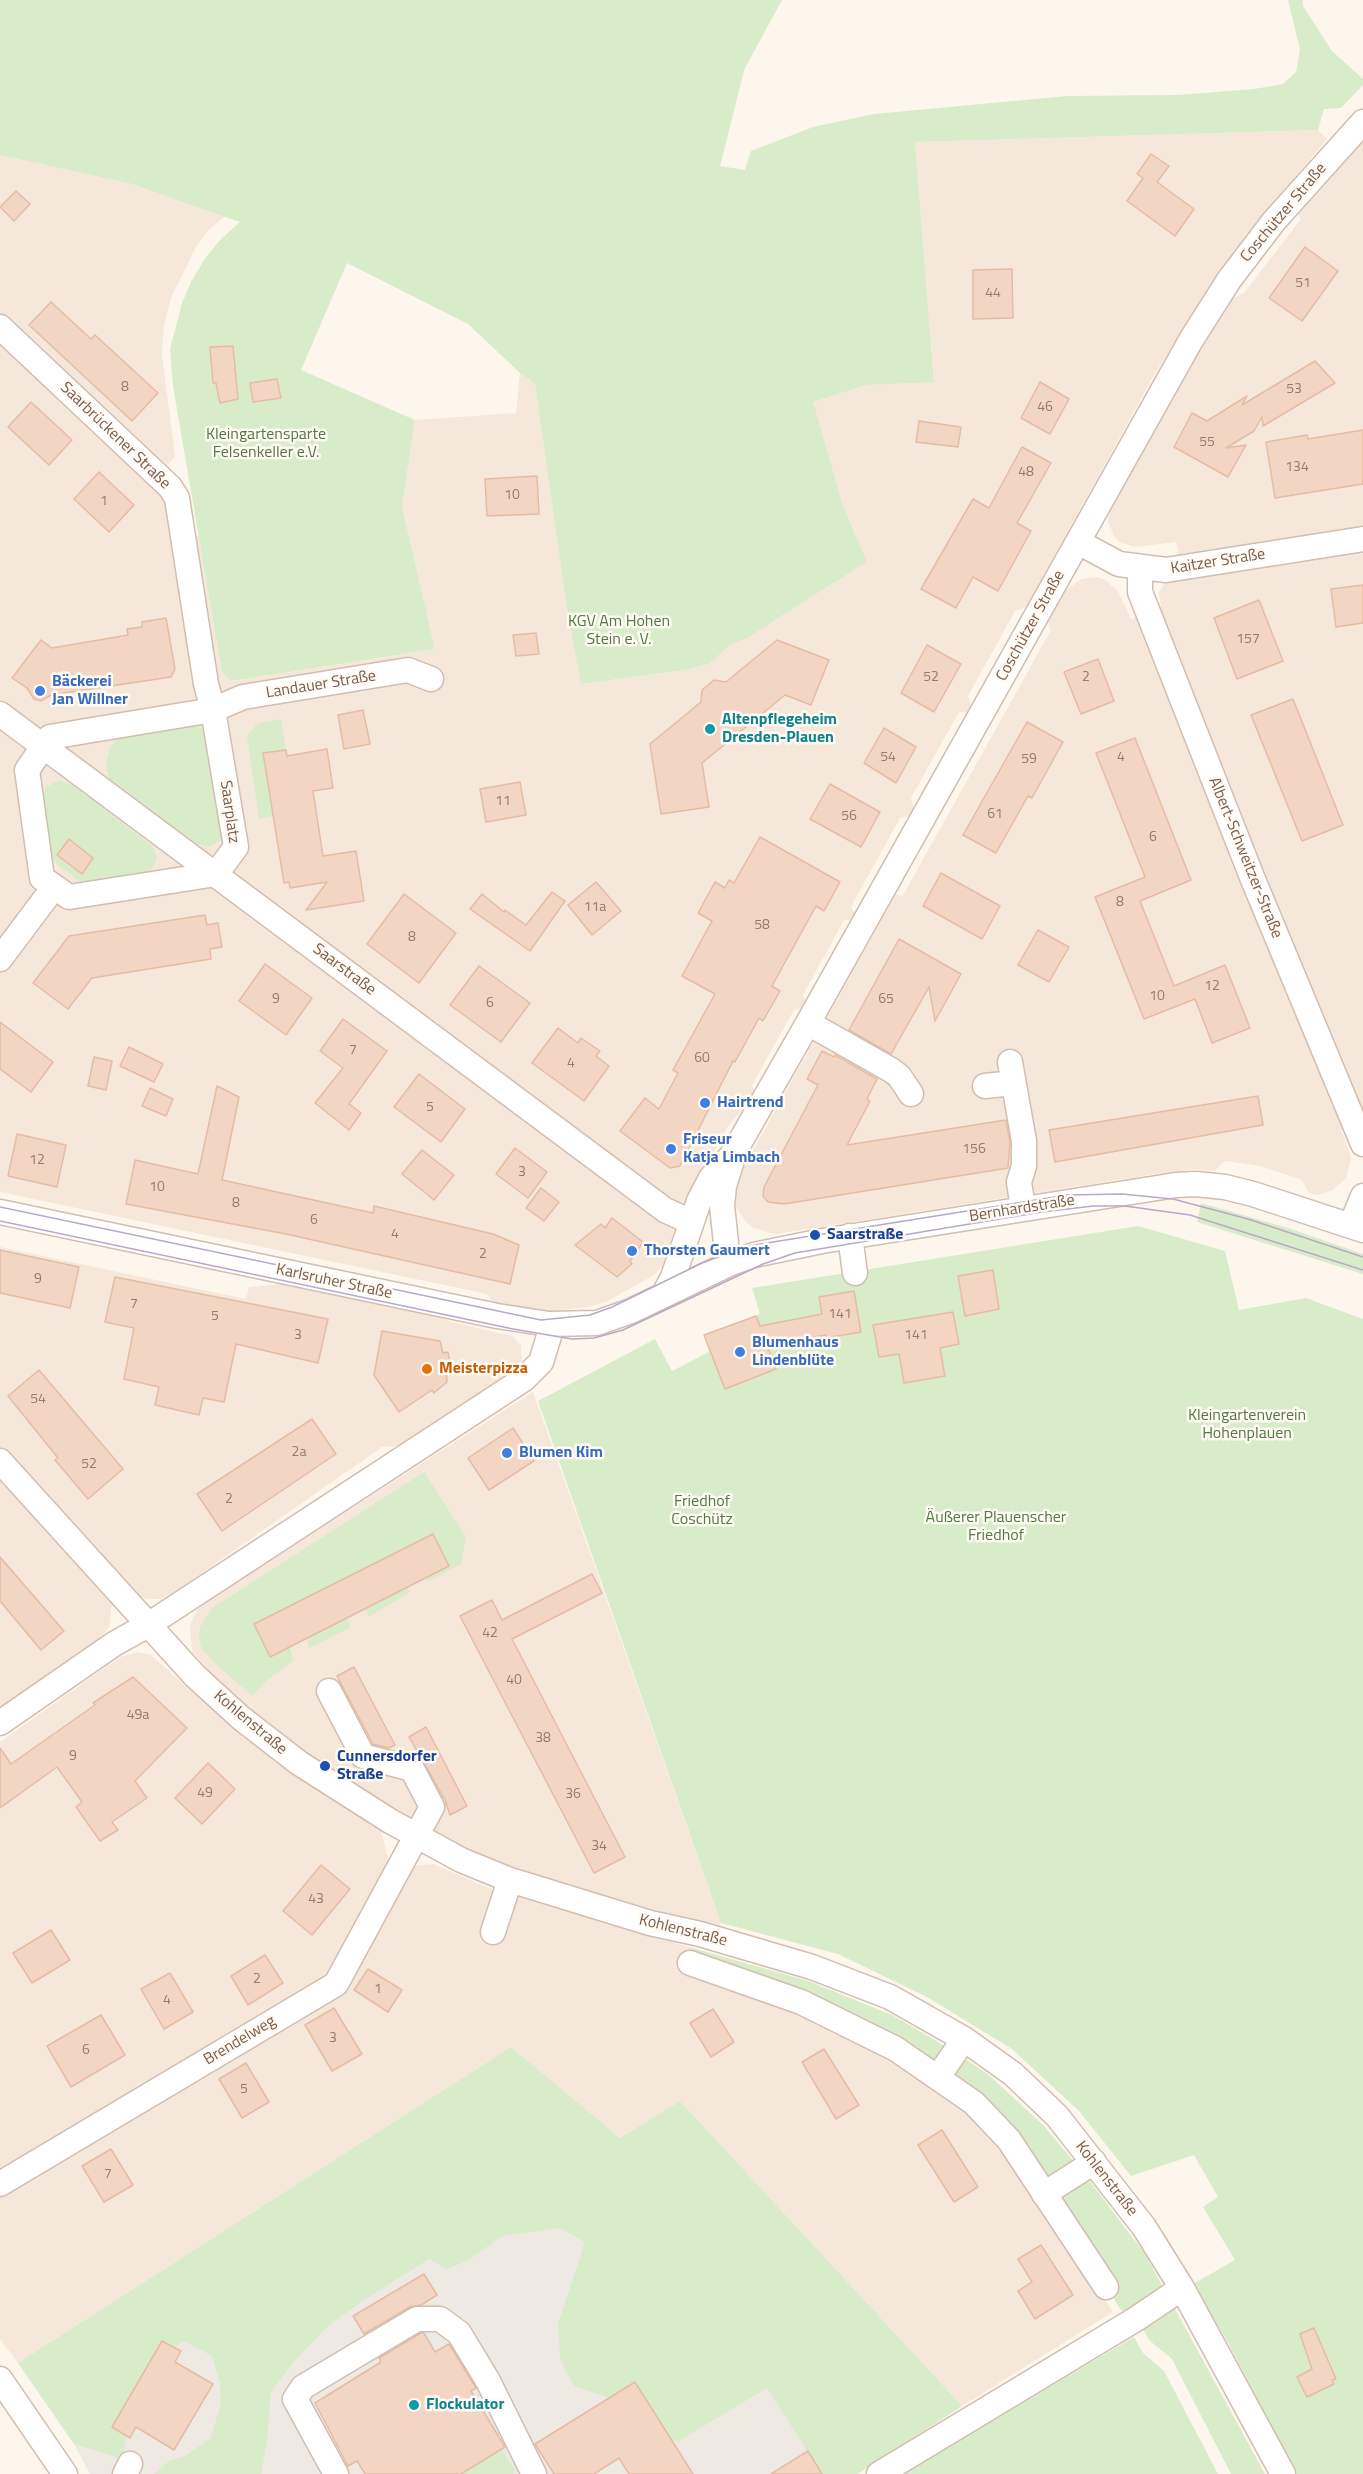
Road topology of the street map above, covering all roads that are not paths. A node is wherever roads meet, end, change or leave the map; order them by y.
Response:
1 (1363, 122) edge
2 (0, 327) edge
3 (1363, 539) edge
4 (1078, 542) junction
5 (1140, 568) junction
6 (430, 679) dead end
7 (213, 710) junction
8 (0, 714) edge
9 (44, 747) junction
10 (216, 874) junction
11 (54, 887) junction
12 (0, 959) edge
13 (808, 1023) junction
14 (985, 1086) dead end
15 (911, 1094) dead end
16 (1363, 1144) edge
17 (733, 1154) junction
18 (1363, 1196) edge
19 (1023, 1209) junction
20 (0, 1212) edge
21 (691, 1222) junction
22 (1357, 1227) edge
23 (850, 1236) junction
24 (731, 1263) junction
25 (855, 1273) dead end
26 (664, 1294) junction
27 (549, 1324) junction
28 (0, 1461) edge
29 (148, 1625) junction
30 (329, 1691) dead end
31 (0, 1723) edge
32 (417, 1837) junction
33 (510, 1880) junction
34 (493, 1932) dead end
35 (690, 1963) dead end
36 (812, 1967) junction
37 (801, 2002) junction
38 (964, 2039) junction
39 (938, 2077) junction
40 (1094, 2162) junction
41 (0, 2184) edge
42 (1044, 2194) junction
43 (1106, 2287) dead end
44 (1182, 2288) junction
45 (0, 2379) edge
46 (65, 2474) edge
47 (336, 2474) edge
48 (534, 2474) edge
49 (879, 2474) edge
50 (1283, 2474) edge

1 - 4 street, Coschützer Straße
2 - 7 street, Saarbrückener Straße
3 - 5 street, Kaitzer Straße
4 - 5 street, Kaitzer Straße
4 - 13 street, Coschützer Straße
5 - 16 street, Albert-Schweitzer-Straße
6 - 7 street, Landauer Straße
7 - 9 street
7 - 10 street, Saarplatz
8 - 9 street, Saarstraße
9 - 10 street, Saarstraße
9 - 11 street
10 - 11 street
10 - 21 street, Saarstraße
11 - 12 street
13 - 15 street
13 - 17 street, Coschützer Straße
14 - 19 street
17 - 21 street, Coschützer Straße
17 - 24 street, Coschützer Straße
18 - 22 street, Bernhardstraße
19 - 22 street, Bernhardstraße
19 - 23 street, Bernhardstraße
20 - 27 street, Karlsruher Straße
21 - 26 street, Coschützer Straße
23 - 24 street, Bernhardstraße
23 - 25 street
24 - 26 street, Bernhardstraße
26 - 27 street, Karlsruher Straße
27 - 29 street
28 - 29 street, Kohlenstraße
29 - 31 street
29 - 32 street, Kohlenstraße
30 - 32 street, Brendelweg
32 - 33 street, Kohlenstraße
32 - 41 street, Brendelweg
33 - 34 street
33 - 36 street, Kohlenstraße
35 - 37 street
36 - 37 street
36 - 38 street, Kohlenstraße
37 - 39 street
38 - 39 street
38 - 40 street, Kohlenstraße
39 - 42 street
40 - 42 street
40 - 44 street, Kohlenstraße
42 - 43 street
44 - 49 street
44 - 50 street, Kohlenstraße
45 - 46 street
47 - 48 street

